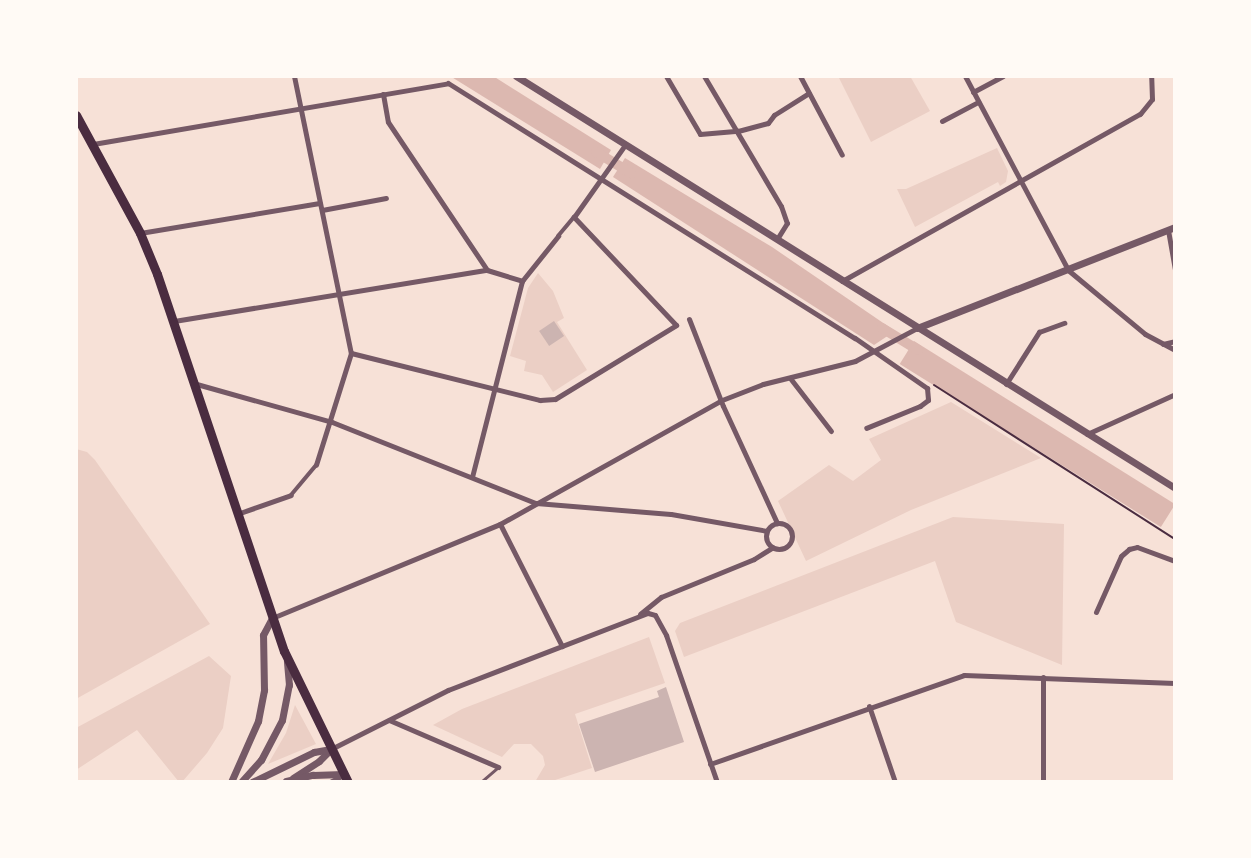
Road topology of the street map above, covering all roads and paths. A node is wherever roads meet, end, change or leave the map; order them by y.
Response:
1 (294, 76) edge
2 (516, 76) edge
3 (666, 76) edge
4 (704, 76) edge
5 (800, 76) edge
6 (965, 76) edge
7 (1003, 76) edge
8 (1151, 76) edge
9 (809, 92) junction
10 (973, 92) junction
11 (383, 94) junction
12 (978, 102) junction
13 (300, 108) junction
14 (76, 115) edge
15 (942, 121) dead end
16 (738, 131) junction
17 (93, 144) junction
18 (623, 148) junction
19 (842, 155) dead end
20 (604, 177) junction
21 (1022, 181) junction
22 (386, 198) dead end
23 (320, 203) junction
24 (322, 210) junction
25 (574, 217) junction
26 (1171, 228) edge
27 (140, 233) junction
28 (558, 236) joint
29 (777, 239) junction
30 (1175, 269) edge
31 (487, 270) junction
32 (1068, 270) junction
33 (842, 280) junction
34 (522, 281) junction
35 (339, 294) junction
36 (689, 319) dead end
37 (174, 321) junction
38 (1064, 323) dead end
39 (917, 328) junction
40 (1175, 341) edge
41 (1162, 344) junction
42 (1175, 350) edge
43 (877, 352) junction
44 (351, 353) junction
45 (790, 378) junction
46 (193, 383) junction
47 (1006, 384) junction
48 (495, 390) junction
49 (1175, 394) edge
50 (722, 400) junction
51 (957, 400) dead end
52 (332, 422) junction
53 (866, 428) dead end
54 (831, 431) dead end
55 (1086, 434) junction
56 (316, 465) joint
57 (472, 477) junction
58 (1175, 488) edge
59 (291, 494) joint
60 (536, 503) junction
61 (237, 514) junction
62 (777, 523) junction
63 (500, 524) junction
64 (767, 531) junction
65 (1175, 539) edge
66 (773, 547) junction
67 (1175, 561) edge
68 (1096, 612) dead end
69 (637, 616) junction
70 (272, 618) junction
71 (562, 646) junction
72 (287, 660) junction
73 (1043, 677) junction
74 (1175, 683) edge
75 (869, 706) junction
76 (389, 720) junction
77 (331, 749) junction
78 (710, 764) junction
79 (498, 767) joint
80 (346, 778) edge
81 (231, 782) edge
82 (241, 782) edge
83 (252, 782) edge
84 (286, 782) edge
85 (330, 782) edge
86 (481, 782) edge
87 (717, 782) edge
88 (895, 782) edge
89 (1043, 782) edge

1 - 13 street
2 - 18 street
3 - 16 street
4 - 16 street
5 - 9 street
6 - 10 street
7 - 10 street
8 - 21 street
9 - 16 street
9 - 19 street
10 - 12 street
11 - 13 street
11 - 20 street
11 - 31 street
12 - 15 street
12 - 21 street
13 - 17 street
13 - 23 street
14 - 17 main road
16 - 29 street
17 - 27 main road
18 - 20 street
18 - 29 street
20 - 25 street
20 - 43 street
21 - 32 street
21 - 33 street
22 - 24 street
23 - 24 street
23 - 27 street
24 - 35 street
25 - 28 street
25 - 48 street
26 - 30 street
26 - 32 street
27 - 37 main road
28 - 34 street
29 - 33 street
31 - 34 street
31 - 35 street
32 - 39 street
32 - 41 street
33 - 39 street
34 - 48 street
35 - 37 street
35 - 44 street
36 - 50 street
37 - 46 main road
38 - 47 street
39 - 43 street
39 - 47 street
40 - 41 street
41 - 42 street
43 - 45 street
43 - 53 street
44 - 48 street
44 - 52 street
45 - 50 street
45 - 54 street
46 - 52 street
46 - 61 main road
47 - 55 street
48 - 57 street
49 - 55 street
50 - 60 street
50 - 62 street
51 - 65 path
52 - 56 street
52 - 57 street
55 - 58 street
56 - 59 street
57 - 60 street
59 - 61 street
60 - 63 street
60 - 64 street
61 - 70 main road
62 - 64 street
62 - 66 street
63 - 70 street
63 - 71 street
64 - 66 street
66 - 69 street
67 - 68 street
69 - 71 street
69 - 78 street
70 - 72 main road
70 - 81 street
71 - 76 street
72 - 77 main road
72 - 82 street
73 - 74 street
73 - 75 street
73 - 89 street
75 - 78 street
75 - 88 street
76 - 77 street
76 - 79 street
77 - 80 main road
77 - 83 street
77 - 84 street
78 - 87 street
79 - 86 lane
80 - 84 street
80 - 85 street

